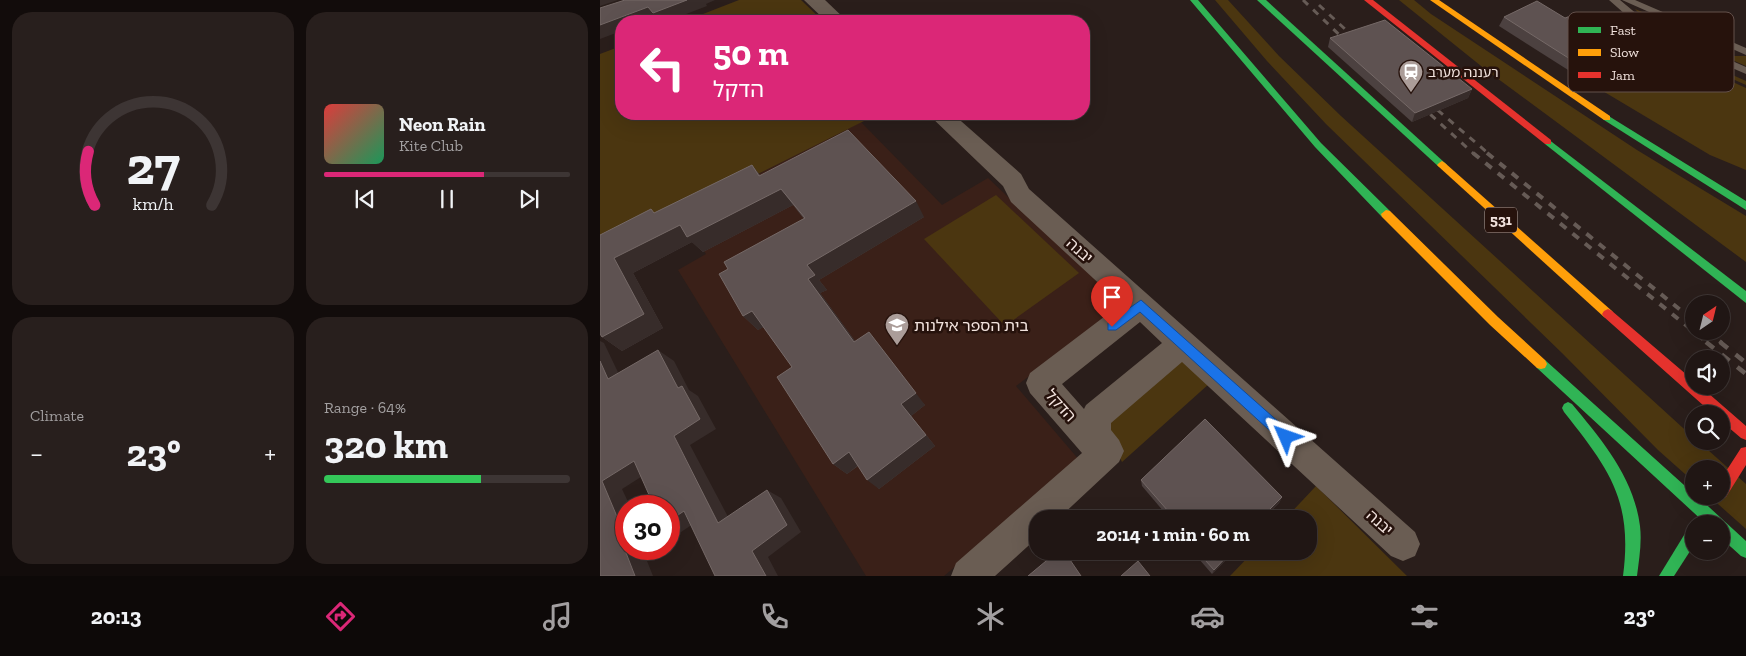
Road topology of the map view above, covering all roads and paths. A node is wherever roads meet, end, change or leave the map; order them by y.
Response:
1 (814, 0) edge
2 (1194, 0) edge
3 (1261, 0) edge
4 (1368, 0) edge
5 (1434, 0) edge
6 (1614, 0) edge
7 (1627, 0) edge
8 (1628, 12) edge
9 (1654, 12) edge
10 (830, 15) edge
11 (1734, 47) edge
12 (1746, 52) edge
13 (1734, 66) edge
14 (1746, 71) edge
15 (946, 120) edge
16 (1656, 150) junction
17 (1728, 180) dead end
18 (1746, 206) edge
19 (1746, 298) edge
20 (1141, 305) junction
21 (1494, 321) junction
22 (1183, 343) junction
23 (1746, 434) edge
24 (1106, 452) junction
25 (1746, 453) edge
26 (1730, 478) edge
27 (1712, 505) edge
28 (1706, 514) joint
29 (1730, 536) edge
30 (1403, 544) dead end
31 (1685, 546) edge
32 (1746, 551) edge
33 (969, 576) edge
34 (1630, 576) edge
35 (1666, 576) edge

1 - 10 street
2 - 21 main road
3 - 23 main road, 531
4 - 19 main road
5 - 16 main road
6 - 8 lane
7 - 9 lane
11 - 12 lane
13 - 14 lane
15 - 20 street, יבנה
16 - 17 main road
16 - 18 main road
20 - 22 street, יבנה
20 - 24 street, הדקל
21 - 28 main road
21 - 34 main road
22 - 24 street, הדקל
22 - 30 street, יבנה
24 - 33 street
25 - 26 main road
27 - 28 main road
29 - 32 main road
31 - 35 main road

